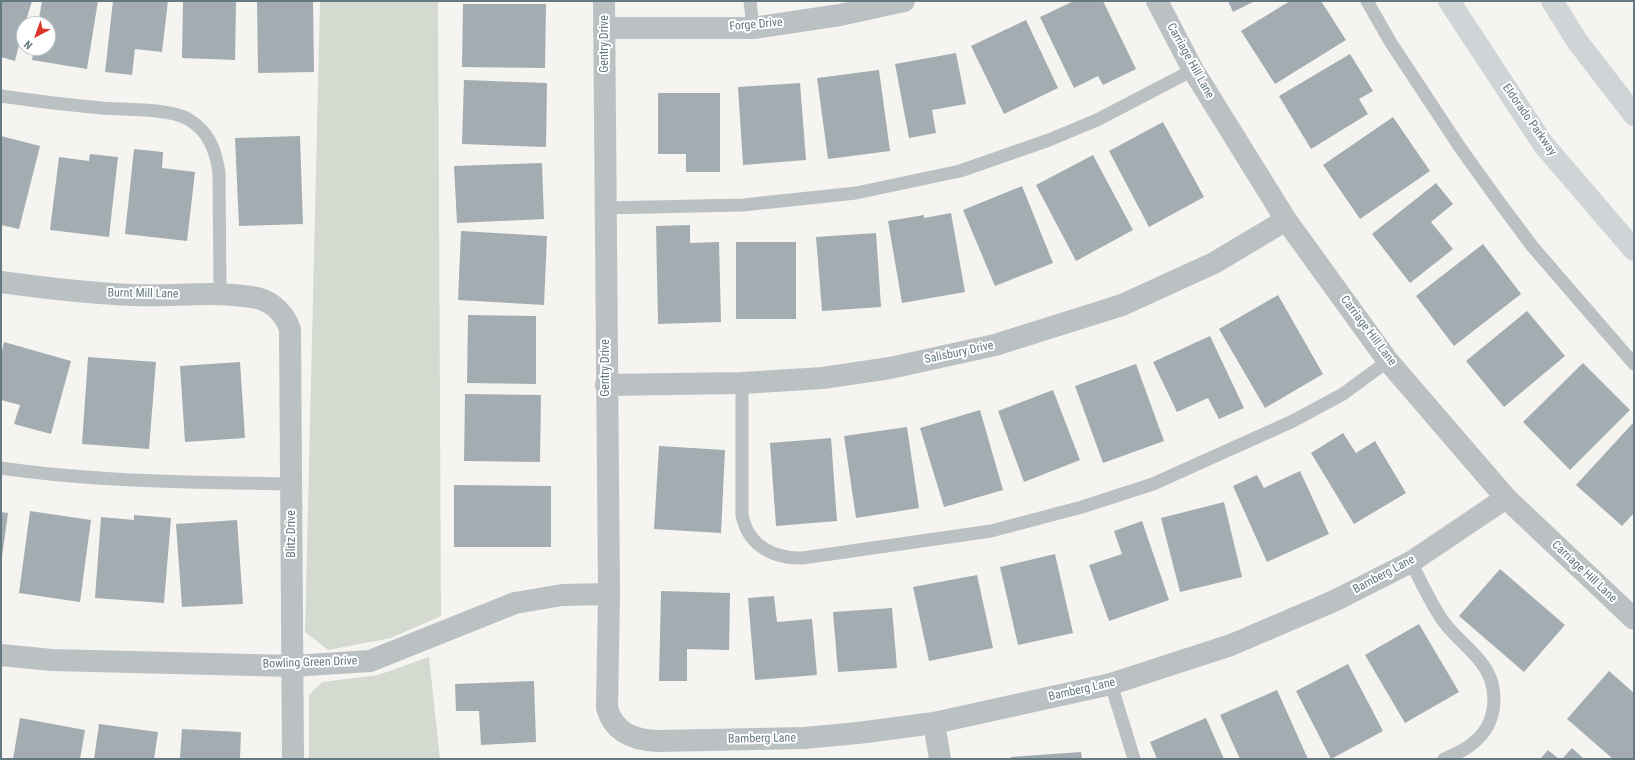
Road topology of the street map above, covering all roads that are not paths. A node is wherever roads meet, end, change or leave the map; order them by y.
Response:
1 (604, 1) edge
2 (750, 1) edge
3 (904, 1) edge
4 (1157, 1) edge
5 (1367, 1) edge
6 (1449, 1) edge
7 (1552, 1) edge
8 (604, 28) junction
9 (753, 28) junction
10 (1193, 70) junction
11 (1, 96) edge
12 (1634, 115) edge
13 (605, 208) junction
14 (1286, 220) junction
15 (1634, 250) edge
16 (1, 282) edge
17 (220, 294) junction
18 (281, 312) joint
19 (1388, 361) junction
20 (1634, 364) edge
21 (742, 383) junction
22 (606, 385) junction
23 (1, 468) edge
24 (291, 484) junction
25 (1506, 498) junction
26 (1411, 562) junction
27 (609, 594) junction
28 (1634, 619) edge
29 (1, 655) edge
30 (292, 666) junction
31 (1111, 684) junction
32 (934, 723) junction
33 (620, 730) joint
34 (293, 759) edge
35 (940, 759) edge
36 (1134, 759) edge
37 (1444, 759) edge

1 - 8 street, Gentry Drive
2 - 9 lane
3 - 9 street, Forge Drive
4 - 10 street, Carriage Hill Lane
5 - 20 lane
6 - 15 main road, Eldorado Parkway
7 - 12 main road
8 - 9 street, Forge Drive
8 - 13 street, Gentry Drive
10 - 13 lane
10 - 14 street, Carriage Hill Lane
11 - 17 lane
13 - 22 street, Gentry Drive
14 - 19 street, Carriage Hill Lane
14 - 21 street, Salisbury Drive
16 - 17 street, Burnt Mill Lane
17 - 18 street, Burnt Mill Lane
18 - 24 street, Blitz Drive
19 - 21 lane
19 - 25 street, Carriage Hill Lane
21 - 22 street, Salisbury Drive
22 - 27 street, Gentry Drive
23 - 24 lane
24 - 30 street, Blitz Drive
25 - 26 street, Bamberg Lane
25 - 28 street, Carriage Hill Lane
26 - 31 street, Bamberg Lane
26 - 37 lane
27 - 30 street, Bowling Green Drive
27 - 33 street, Gentry Drive
29 - 30 street, Bowling Green Drive
30 - 34 street, Blitz Drive
31 - 32 street, Bamberg Lane
31 - 36 lane
32 - 33 street, Bamberg Lane
32 - 35 street

